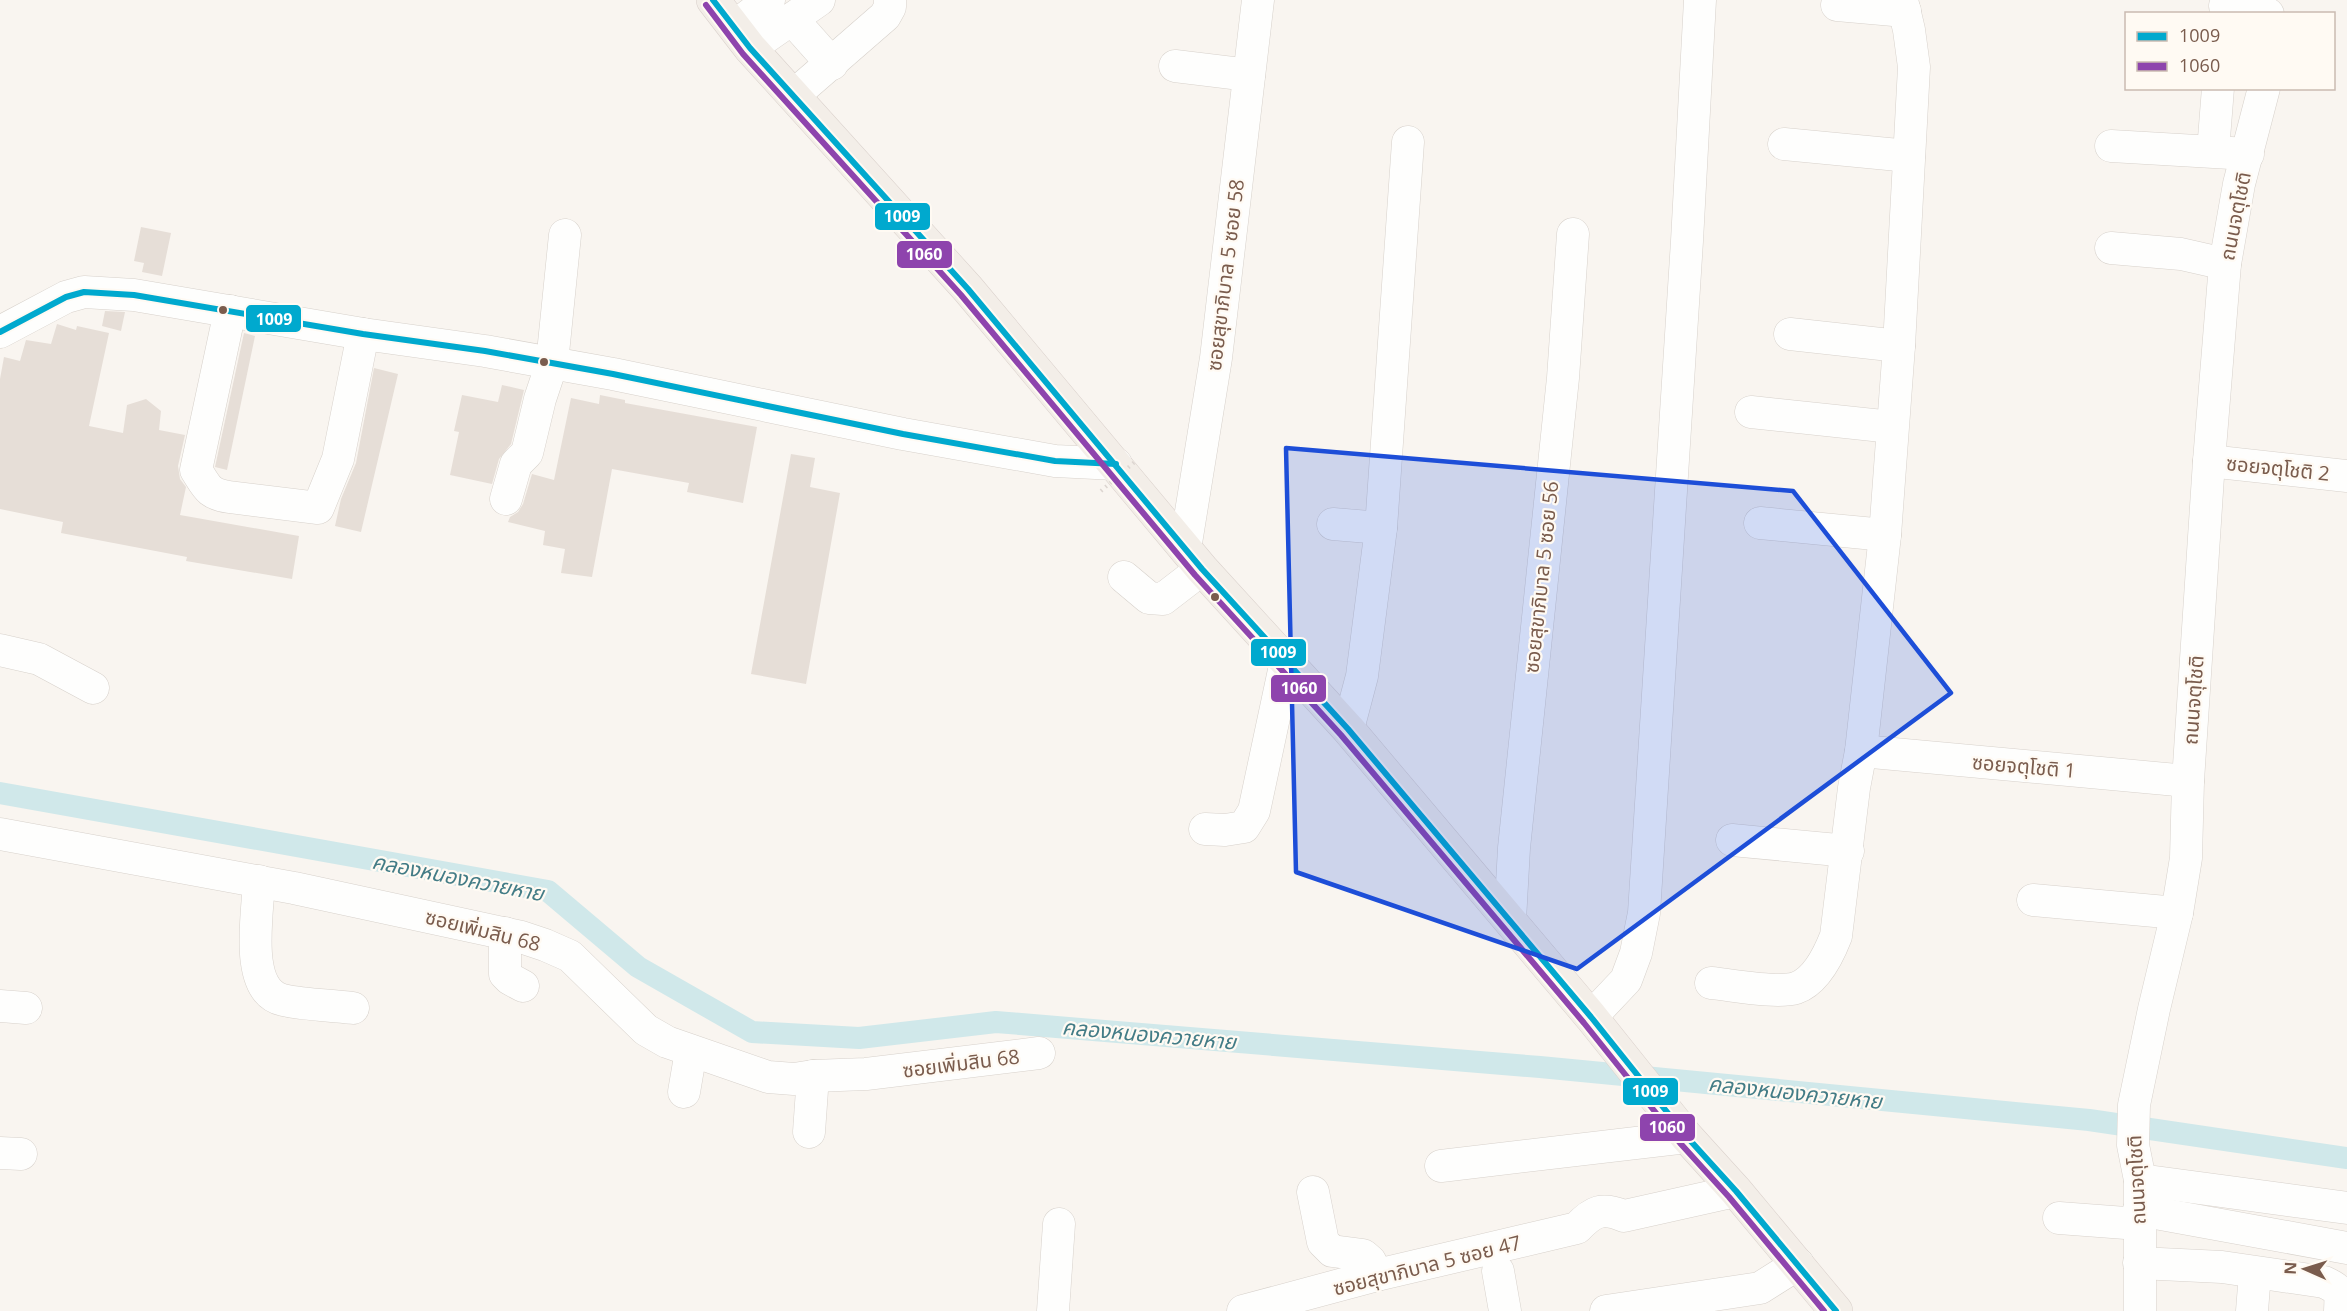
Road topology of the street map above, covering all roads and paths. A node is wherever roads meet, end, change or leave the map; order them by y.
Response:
1 (713, 0) edge
2 (819, 0) edge
3 (890, 0) edge
4 (1258, 0) edge
5 (1700, 0) edge
6 (1837, 5) dead end
7 (1904, 6) edge
8 (2225, 7) edge
9 (781, 9) edge
10 (2256, 12) edge
11 (742, 37) junction
12 (832, 64) junction
13 (1175, 66) dead end
14 (1249, 75) junction
15 (2218, 90) edge
16 (2263, 90) edge
17 (793, 96) junction
18 (1408, 142) dead end
19 (1784, 144) dead end
20 (2111, 146) dead end
21 (2213, 152) junction
22 (2247, 154) junction
23 (1909, 156) junction
24 (1573, 234) dead end
25 (565, 236) dead end
26 (2111, 248) dead end
27 (2225, 264) junction
28 (230, 311) junction
29 (0, 332) edge
30 (363, 333) junction
31 (1790, 334) dead end
32 (1899, 346) junction
33 (552, 363) junction
34 (1751, 412) dead end
35 (1892, 427) junction
36 (2209, 461) junction
37 (1118, 472) junction
38 (2347, 476) edge
39 (506, 500) dead end
40 (1760, 523) dead end
41 (1333, 524) dead end
42 (1381, 528) junction
43 (1885, 535) junction
44 (1193, 559) junction
45 (1124, 577) dead end
46 (0, 650) edge
47 (1286, 661) junction
48 (93, 688) dead end
49 (1348, 729) junction
50 (1861, 751) junction
51 (2187, 781) junction
52 (1205, 830) dead end
53 (0, 834) edge
54 (1732, 840) dead end
55 (1848, 851) junction
56 (259, 881) junction
57 (2033, 900) dead end
58 (2177, 913) junction
59 (1510, 920) junction
60 (505, 933) junction
61 (1711, 983) dead end
62 (523, 986) dead end
63 (353, 1008) dead end
64 (1592, 1017) junction
65 (691, 1051) junction
66 (1039, 1053) dead end
67 (813, 1076) junction
68 (684, 1092) dead end
69 (809, 1132) dead end
70 (1687, 1137) junction
71 (1441, 1166) dead end
72 (1736, 1191) junction
73 (1313, 1192) dead end
74 (2139, 1205) junction
75 (2347, 1208) edge
76 (2059, 1218) dead end
77 (1059, 1224) dead end
78 (2347, 1248) edge
79 (2139, 1263) junction
80 (1798, 1264) junction
81 (1498, 1271) dead end
82 (2255, 1273) junction
83 (1377, 1275) junction
84 (1053, 1311) edge
85 (1243, 1311) edge
86 (1504, 1311) edge
87 (1606, 1311) edge
88 (1836, 1311) edge
89 (2140, 1311) edge
90 (2253, 1311) edge
91 (2340, 1311) edge

1 - 11 main road
2 - 9 street
3 - 12 street
4 - 14 street, ซอยสุขาภิบาล 5 ซอย 58
5 - 64 street
6 - 7 street
7 - 23 street
8 - 10 street
9 - 11 street
9 - 12 street
11 - 17 main road
12 - 17 street
13 - 14 street
14 - 44 street, ซอยสุขาภิบาล 5 ซอย 58
15 - 21 street
16 - 22 street, ถนนจตุโชติ
17 - 37 main road
18 - 42 street
19 - 23 street
20 - 21 street
21 - 22 street
22 - 27 street, ถนนจตุโชติ
23 - 32 street
24 - 59 street, ซอยสุขาภิบาล 5 ซอย 56
25 - 33 street
26 - 27 street
27 - 36 street, ถนนจตุโชติ
28 - 29 street
28 - 30 street
28 - 30 street
30 - 33 street
31 - 32 street
32 - 35 street
33 - 37 street
33 - 39 street
34 - 35 street
35 - 43 street
36 - 38 street, ซอยจตุโชติ 2
36 - 51 street, ถนนจตุโชติ
37 - 37 path, bridge
37 - 44 main road
40 - 43 street
41 - 42 street
42 - 49 street
43 - 50 street
44 - 45 street
44 - 47 main road
46 - 48 street
47 - 49 main road
47 - 52 street
49 - 59 main road
50 - 51 street, ซอยจตุโชติ 1
50 - 55 street
51 - 58 street, ถนนจตุโชติ
53 - 56 street, ซอยเพิ่มสิน 68
54 - 55 street
55 - 61 street
56 - 60 street, ซอยเพิ่มสิน 68
56 - 63 street
57 - 58 street
58 - 74 street, ถนนจตุโชติ
59 - 64 main road
60 - 62 street
60 - 65 street, ซอยเพิ่มสิน 68
64 - 70 main road
65 - 67 street, ซอยเพิ่มสิน 68
65 - 68 street
66 - 67 street, ซอยเพิ่มสิน 68
67 - 69 street
70 - 71 street
70 - 72 main road
72 - 80 main road
72 - 83 street, ซอยสุขาภิบาล 5 ซอย 47
73 - 83 street
74 - 75 street
74 - 76 street
74 - 78 street
74 - 79 street, ถนนจตุโชติ
77 - 84 street
79 - 82 street
79 - 89 street, ถนนจตุโชติ
80 - 87 street
80 - 88 main road
81 - 86 street
82 - 90 street
82 - 91 street
83 - 85 street, ซอยสุขาภิบาล 5 ซอย 47

